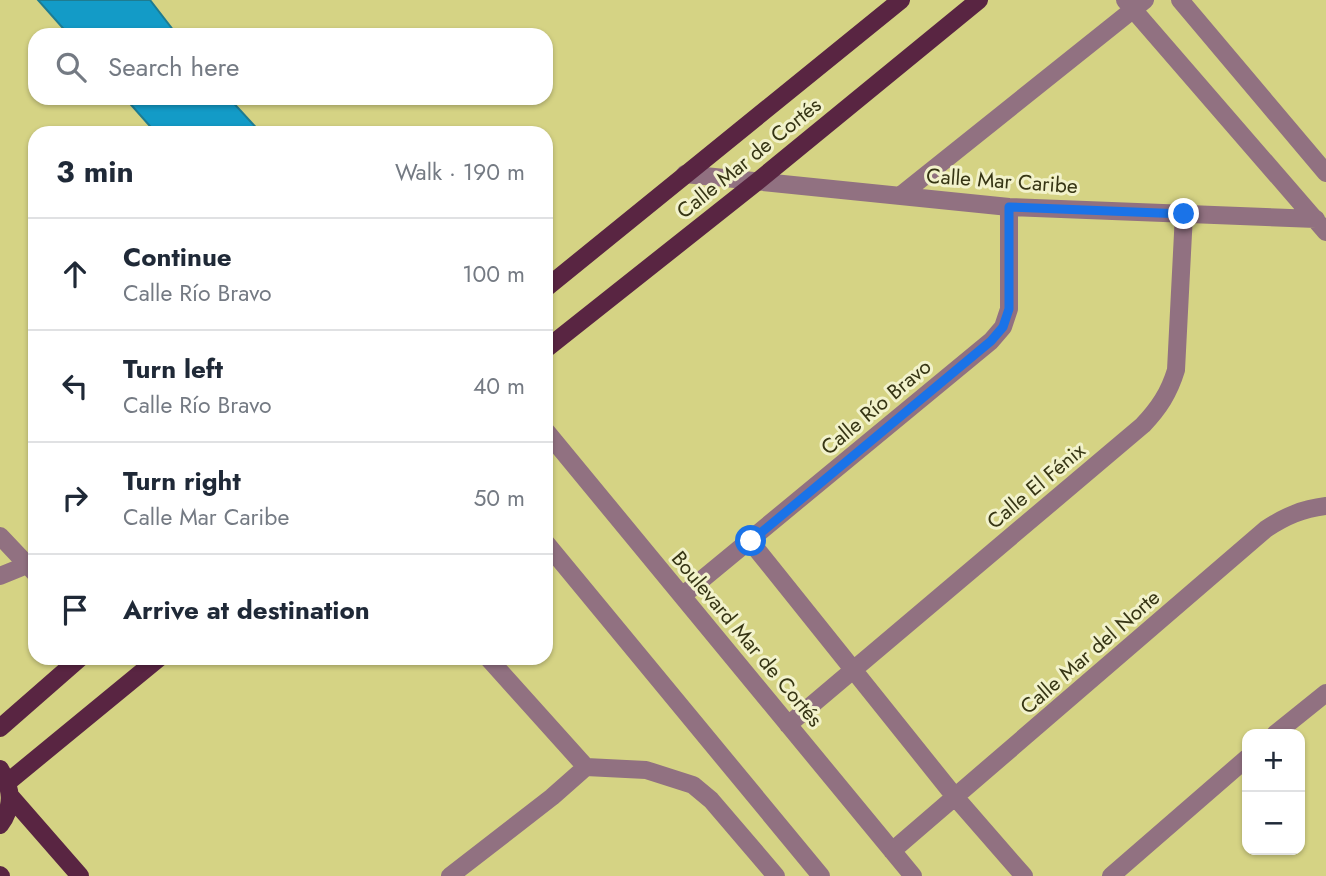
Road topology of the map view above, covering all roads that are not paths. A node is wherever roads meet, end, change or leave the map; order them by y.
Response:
1 (901, 0) edge
2 (979, 0) edge
3 (1180, 0) edge
4 (1134, 3) edge
5 (1326, 173) edge
6 (685, 174) junction
7 (758, 181) junction
8 (901, 195) junction
9 (1009, 207) junction
10 (1184, 214) junction
11 (1321, 225) edge
12 (553, 282) edge
13 (553, 343) edge
14 (553, 439) edge
15 (1326, 506) edge
16 (0, 536) edge
17 (751, 541) junction
18 (553, 552) edge
19 (28, 566) edge
20 (28, 570) edge
21 (0, 576) edge
22 (682, 596) junction
23 (72, 665) edge
24 (150, 665) edge
25 (494, 665) edge
26 (854, 668) junction
27 (1326, 693) edge
28 (788, 724) junction
29 (0, 728) edge
30 (1281, 729) edge
31 (1242, 762) edge
32 (586, 767) junction
33 (6, 783) edge
34 (956, 798) junction
35 (0, 825) edge
36 (892, 851) junction
37 (80, 876) edge
38 (450, 876) edge
39 (776, 876) edge
40 (821, 876) edge
41 (913, 876) edge
42 (1024, 876) edge
43 (1111, 876) edge

1 - 6 main road, Calle Mar de Cortés
2 - 7 main road, Calle Mar de Cortés
3 - 5 street
4 - 8 street
4 - 11 street
6 - 7 street, Calle Mar Caribe
6 - 12 main road, Calle Mar de Cortés
7 - 8 street, Calle Mar Caribe
7 - 13 main road, Calle Mar de Cortés
8 - 9 street, Calle Mar Caribe
9 - 10 street, Calle Mar Caribe
9 - 17 street, Calle Río Bravo
10 - 11 street, Calle Mar Caribe
10 - 26 street, Calle El Fénix
14 - 22 street, Boulevard Mar de Cortés
15 - 34 street, Calle Mar del Norte
16 - 19 street
17 - 22 street, Calle Río Bravo
17 - 26 street
18 - 40 street
20 - 21 street
22 - 28 street, Boulevard Mar de Cortés
23 - 29 main road
24 - 33 main road
25 - 32 street
26 - 28 street, Calle El Fénix
26 - 34 street
27 - 30 street
28 - 36 street, Boulevard Mar de Cortés
31 - 43 street
32 - 38 street
32 - 39 street
33 - 35 main road
33 - 37 main road
34 - 36 street, Calle Mar del Norte
34 - 42 street
36 - 41 street, Boulevard Mar de Cortés

